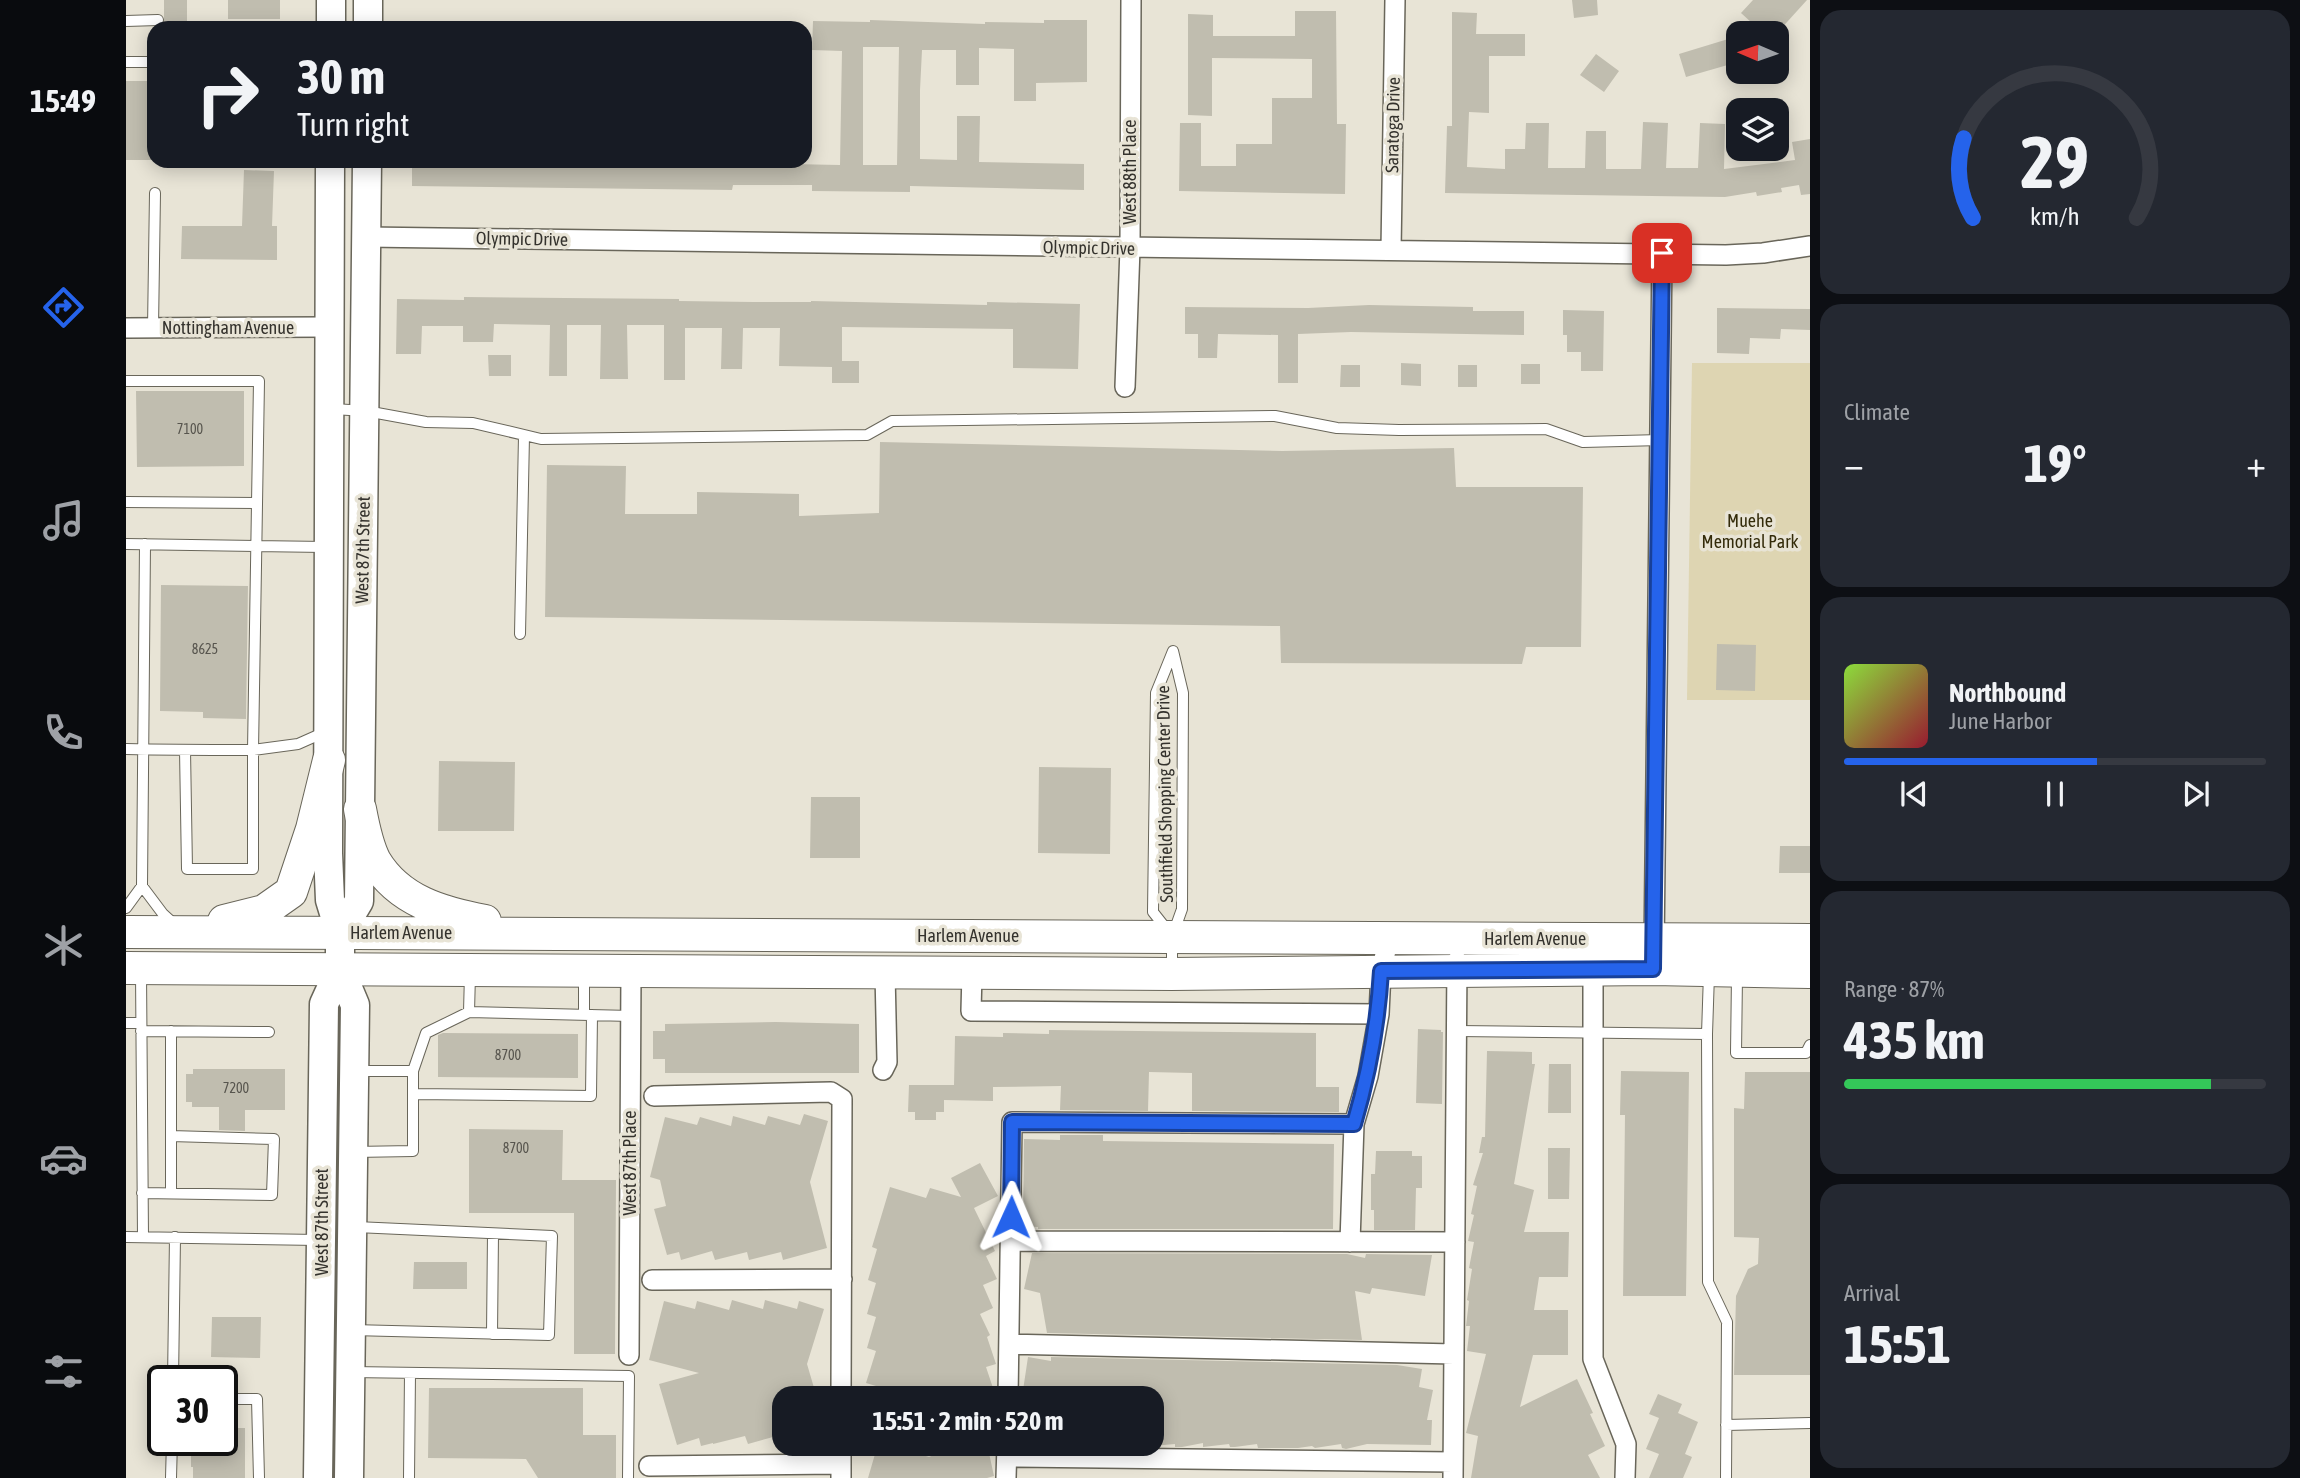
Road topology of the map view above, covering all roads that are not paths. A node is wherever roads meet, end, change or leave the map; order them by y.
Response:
1 (331, 0) edge
2 (368, 0) edge
3 (1131, 0) edge
4 (1395, 0) edge
5 (158, 20) dead end
6 (126, 21) edge
7 (331, 21) edge
8 (368, 21) edge
9 (126, 62) edge
10 (147, 62) edge
11 (330, 168) edge
12 (367, 168) edge
13 (155, 193) dead end
14 (367, 237) junction
15 (1810, 246) edge
16 (1130, 248) junction
17 (1391, 250) junction
18 (1662, 253) junction
19 (330, 327) junction
20 (126, 328) edge
21 (153, 328) junction
22 (126, 381) edge
23 (1125, 387) dead end
24 (329, 409) junction
25 (366, 411) junction
26 (524, 436) junction
27 (1661, 440) junction
28 (126, 502) edge
29 (257, 503) junction
30 (126, 544) edge
31 (145, 544) junction
32 (257, 544) junction
33 (329, 547) junction
34 (520, 634) dead end
35 (329, 745) junction
36 (126, 749) edge
37 (143, 749) junction
38 (185, 750) junction
39 (253, 750) junction
40 (360, 809) junction
41 (142, 886) junction
42 (126, 908) edge
43 (126, 932) edge
44 (181, 932) junction
45 (340, 933) junction
46 (548, 934) junction
47 (1172, 937) junction
48 (1389, 938) junction
49 (1593, 954) junction
50 (1654, 954) junction
51 (1457, 955) junction
52 (1725, 955) junction
53 (1791, 956) edge
54 (133, 968) edge
55 (340, 970) junction
56 (470, 970) junction
57 (584, 971) junction
58 (631, 971) junction
59 (1381, 971) junction
60 (886, 973) junction
61 (972, 973) junction
62 (1172, 974) junction
63 (469, 1012) junction
64 (1379, 1014) junction
65 (588, 1015) junction
66 (631, 1016) junction
67 (126, 1023) edge
68 (141, 1027) junction
69 (171, 1031) junction
70 (1457, 1031) junction
71 (268, 1032) dead end
72 (1593, 1032) junction
73 (1707, 1034) junction
74 (1810, 1045) edge
75 (883, 1070) dead end
76 (354, 1071) junction
77 (413, 1071) junction
78 (413, 1094) junction
79 (654, 1096) dead end
80 (1354, 1124) junction
81 (171, 1136) junction
82 (354, 1152) junction
83 (142, 1193) junction
84 (171, 1193) junction
85 (353, 1227) junction
86 (493, 1234) junction
87 (126, 1237) edge
88 (143, 1237) junction
89 (175, 1237) junction
90 (322, 1240) junction
91 (1010, 1241) junction
92 (1350, 1242) junction
93 (1455, 1242) junction
94 (842, 1279) junction
95 (652, 1280) dead end
96 (352, 1330) junction
97 (492, 1334) junction
98 (1009, 1343) junction
99 (1454, 1354) junction
100 (629, 1355) dead end
101 (173, 1365) edge
102 (351, 1372) junction
103 (410, 1373) junction
104 (841, 1386) edge
105 (1008, 1386) edge
106 (238, 1399) edge
107 (1810, 1423) edge
108 (1726, 1425) junction
109 (172, 1456) edge
110 (1007, 1456) edge
111 (1141, 1456) edge
112 (649, 1466) dead end
113 (1453, 1470) edge
114 (841, 1471) edge
115 (171, 1478) edge
116 (259, 1478) edge
117 (318, 1478) edge
118 (350, 1478) edge
119 (409, 1478) edge
120 (628, 1478) edge
121 (1006, 1478) edge
122 (1625, 1478) edge
123 (1726, 1478) edge

1 - 7 main road
2 - 8 main road
3 - 16 street, West 88th Place
4 - 17 street, Saratoga Drive
5 - 6 lane
9 - 10 lane
11 - 19 main road, West 87th Street
12 - 14 main road, West 87th Street
13 - 21 lane
14 - 16 street, Olympic Drive
14 - 25 main road, West 87th Street
15 - 18 street, Olympic Drive
16 - 17 street, Olympic Drive
16 - 23 street, West 88th Place
17 - 18 street, Olympic Drive
18 - 27 street
19 - 21 street, Nottingham Avenue
19 - 24 main road, West 87th Street
20 - 21 street, Nottingham Avenue
22 - 29 lane
24 - 25 lane
24 - 33 main road, West 87th Street
25 - 26 lane
25 - 40 main road, West 87th Street
26 - 27 lane
26 - 34 lane
27 - 50 street
28 - 29 lane
29 - 32 lane
30 - 31 lane
31 - 32 lane
31 - 37 lane
32 - 33 lane
32 - 39 lane
33 - 35 main road, West 87th Street
35 - 39 lane
35 - 44 main road
35 - 45 main road, West 87th Street
36 - 37 lane
37 - 38 lane
37 - 41 lane
38 - 39 lane
38 - 39 lane
40 - 45 main road, West 87th Street
40 - 46 main road
41 - 42 lane
41 - 44 lane
43 - 44 main road, Harlem Avenue
44 - 45 main road, Harlem Avenue
45 - 46 main road, Harlem Avenue
45 - 55 main road, West 87th Street
46 - 47 main road, Harlem Avenue
47 - 47 lane, Southfield Shopping Center Drive
47 - 48 main road, Harlem Avenue
47 - 62 lane, Southfield Shopping Center Drive
48 - 51 main road, Harlem Avenue
48 - 59 street
49 - 50 main road, Harlem Avenue
49 - 51 main road, Harlem Avenue
49 - 72 street
50 - 52 main road, Harlem Avenue
51 - 59 main road, Harlem Avenue
51 - 70 street
52 - 53 main road, Harlem Avenue
52 - 73 lane
52 - 74 lane
54 - 55 main road, Harlem Avenue
54 - 68 lane
55 - 56 main road, Harlem Avenue
55 - 76 main road, West 87th Street
55 - 90 main road, West 87th Street
56 - 57 main road, Harlem Avenue
56 - 63 lane
57 - 58 main road, Harlem Avenue
57 - 65 lane
58 - 60 main road, Harlem Avenue
58 - 66 street, West 87th Place
59 - 62 main road, Harlem Avenue
59 - 64 street
60 - 61 main road, Harlem Avenue
60 - 75 street
61 - 62 main road, Harlem Avenue
61 - 64 street
63 - 65 lane
63 - 77 lane
64 - 80 street
65 - 66 lane
65 - 78 lane
66 - 100 street, West 87th Place
67 - 68 lane
68 - 69 lane
68 - 83 lane
69 - 71 lane
69 - 81 lane
70 - 72 lane
70 - 93 street
72 - 73 lane
72 - 122 street
73 - 108 lane
76 - 77 lane
76 - 82 main road, West 87th Street
77 - 78 lane
78 - 82 lane
79 - 94 street
80 - 91 street
80 - 92 street
81 - 84 lane
81 - 84 lane
82 - 85 main road, West 87th Street
83 - 84 lane
83 - 88 lane
85 - 86 lane
85 - 96 main road, West 87th Street
86 - 97 lane
86 - 97 lane
87 - 88 lane
88 - 89 lane
89 - 90 lane
89 - 101 lane
90 - 117 main road, West 87th Street
91 - 92 street
91 - 98 street
92 - 93 street
93 - 99 street
94 - 95 street
94 - 104 street
96 - 97 lane
96 - 102 main road, West 87th Street
98 - 99 street
98 - 105 street
99 - 113 street
102 - 103 lane
102 - 118 main road, West 87th Street
103 - 119 lane
103 - 120 lane
106 - 116 lane
107 - 108 lane
108 - 123 lane
109 - 115 lane
110 - 121 street
111 - 113 street
112 - 114 street

